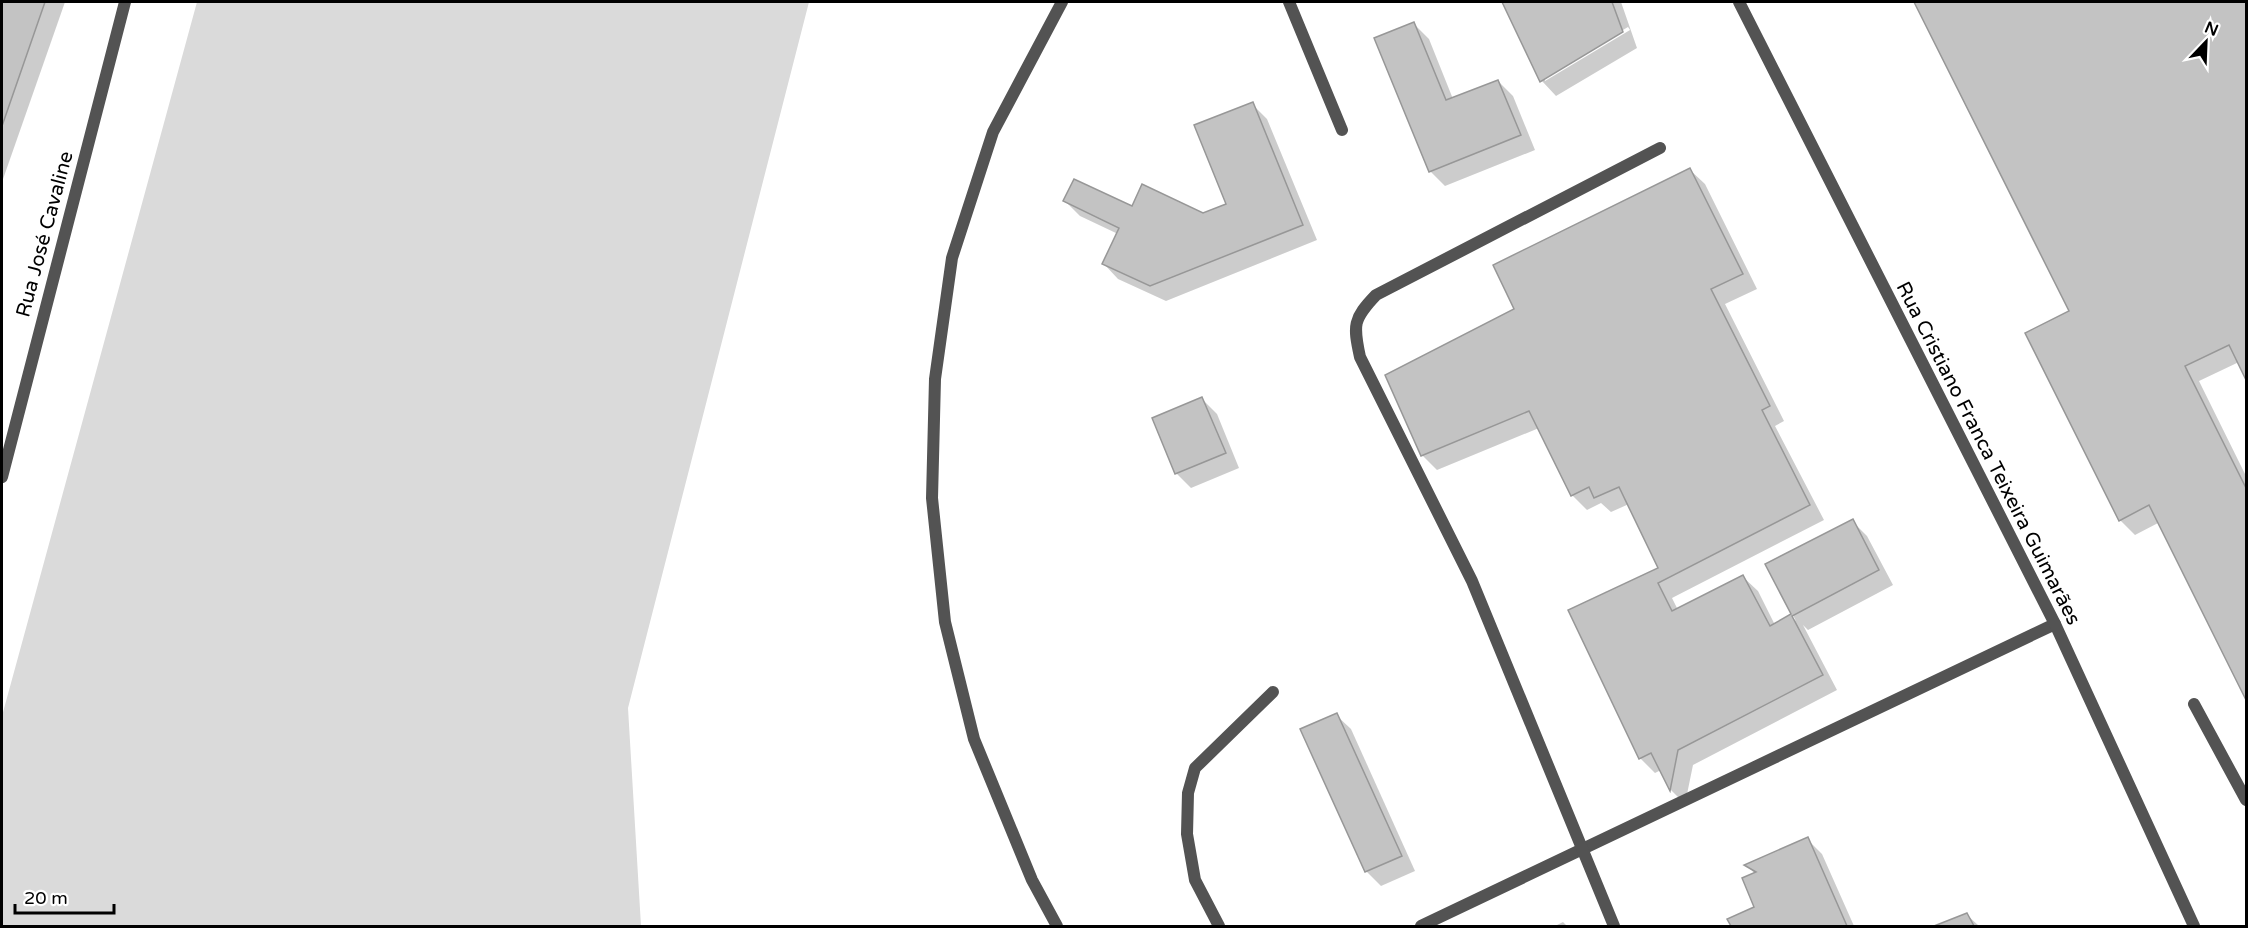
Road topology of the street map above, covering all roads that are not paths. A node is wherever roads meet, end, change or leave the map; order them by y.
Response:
1 (125, 2) edge
2 (1062, 2) edge
3 (1289, 2) edge
4 (1739, 2) edge
5 (1342, 130) dead end
6 (1660, 148) dead end
7 (2, 477) edge
8 (2055, 624) junction
9 (1273, 692) dead end
10 (2194, 704) dead end
11 (2247, 800) edge
12 (1583, 850) junction
13 (1057, 927) edge
14 (1219, 927) edge
15 (1421, 927) edge
16 (1614, 927) edge
17 (2194, 927) edge

1 - 7 street, Rua José Cavaline
2 - 13 street
3 - 5 street
4 - 8 street, Rua Cristiano Franca Teixeira Guimarães
6 - 12 street
8 - 12 street
8 - 17 street, Rua Cristiano Franca Teixeira Guimarães
9 - 14 street
10 - 11 street
12 - 15 street
12 - 16 street

